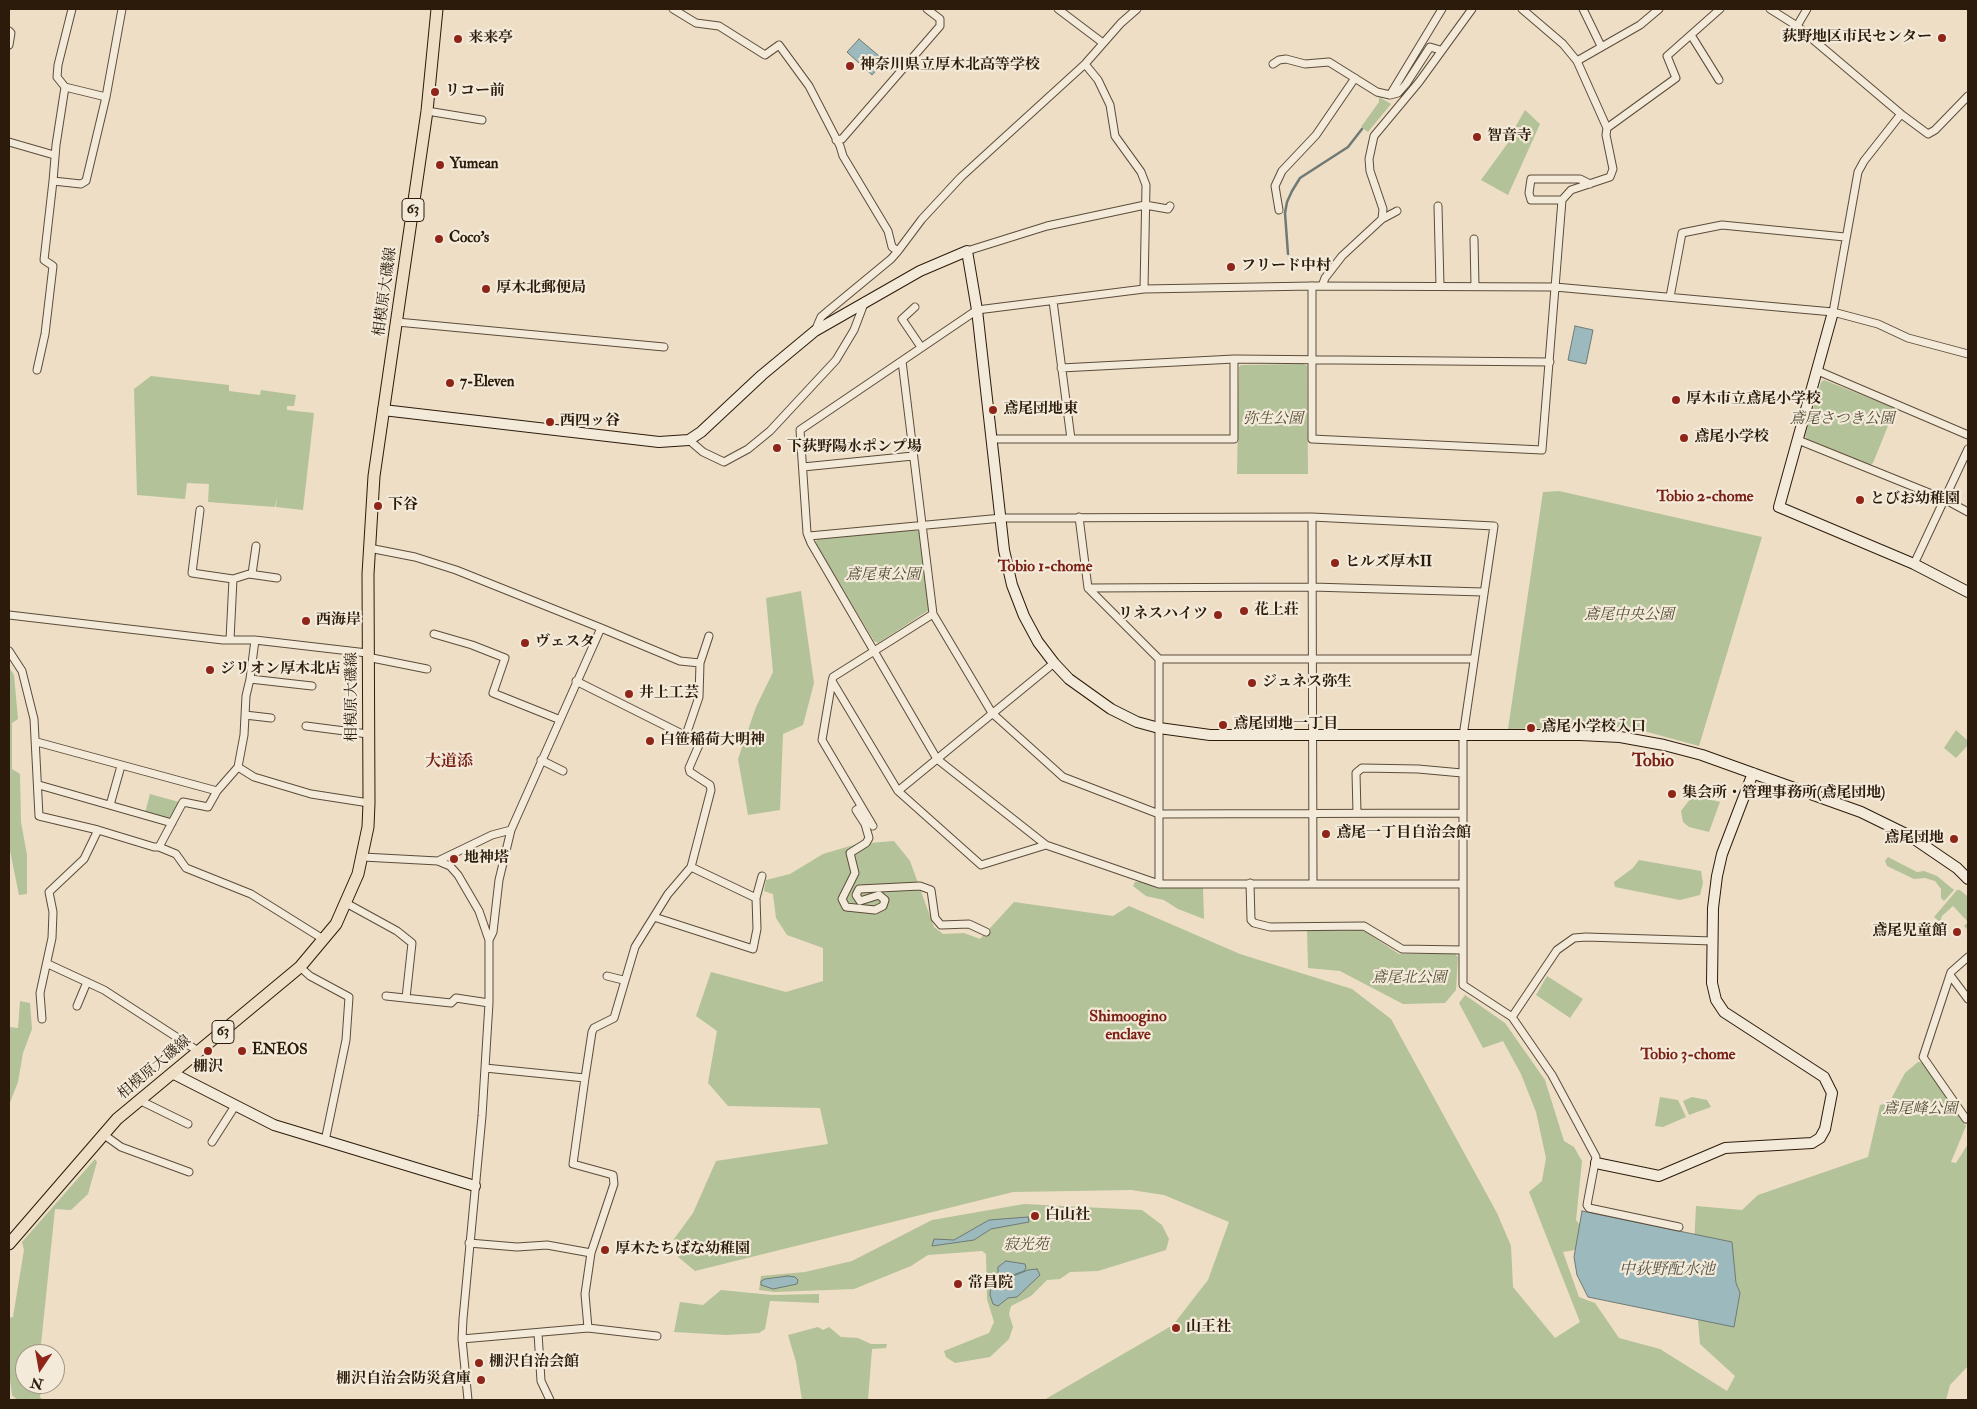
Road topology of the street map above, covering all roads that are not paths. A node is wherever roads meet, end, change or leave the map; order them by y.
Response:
1 (72, 9) edge
2 (122, 9) edge
3 (437, 9) edge
4 (673, 9) edge
5 (927, 9) edge
6 (1058, 9) edge
7 (1137, 9) edge
8 (1442, 9) edge
9 (1472, 9) edge
10 (1522, 9) edge
11 (1583, 9) edge
12 (1659, 9) edge
13 (1720, 9) edge
14 (1770, 9) edge
15 (1807, 9) edge
16 (1712, 11) edge
17 (1797, 26) junction
18 (9, 31) edge
19 (1691, 35) junction
20 (1103, 43) junction
21 (9, 45) edge
22 (1601, 46) junction
23 (1440, 50) junction
24 (1577, 61) junction
25 (1085, 64) junction
26 (1273, 64) dead end
27 (1354, 78) junction
28 (1719, 80) dead end
29 (66, 87) junction
30 (1390, 95) junction
31 (1968, 96) edge
32 (106, 97) junction
33 (426, 111) junction
34 (1901, 114) junction
35 (482, 120) dead end
36 (1607, 128) junction
37 (836, 140) junction
38 (9, 142) edge
39 (54, 155) junction
40 (53, 181) junction
41 (1590, 184) junction
42 (1562, 200) junction
43 (1144, 205) junction
44 (1170, 206) dead end
45 (1438, 206) dead end
46 (1279, 210) dead end
47 (1397, 211) dead end
48 (1382, 219) junction
49 (1845, 237) junction
50 (1474, 239) dead end
51 (898, 251) junction
52 (967, 251) junction
53 (1312, 286) junction
54 (1322, 286) junction
55 (1440, 286) junction
56 (1475, 286) junction
57 (1556, 287) junction
58 (1144, 289) junction
59 (1670, 297) junction
60 (865, 301) junction
61 (1053, 302) junction
62 (915, 307) dead end
63 (977, 310) junction
64 (1833, 312) junction
65 (397, 322) junction
66 (815, 331) junction
67 (664, 347) dead end
68 (921, 347) junction
69 (1968, 354) edge
70 (1234, 359) junction
71 (1312, 360) junction
72 (902, 361) junction
73 (1550, 362) junction
74 (1061, 368) junction
75 (36, 370) dead end
76 (1818, 371) junction
77 (383, 410) junction
78 (1968, 435) edge
79 (992, 439) junction
80 (1070, 439) junction
81 (689, 440) junction
82 (1798, 440) junction
83 (1968, 448) edge
84 (913, 456) junction
85 (803, 467) junction
86 (1944, 499) junction
87 (200, 510) dead end
88 (1968, 512) edge
89 (1079, 517) junction
90 (1312, 517) junction
91 (1002, 518) junction
92 (922, 524) junction
93 (809, 536) junction
94 (256, 546) dead end
95 (369, 548) junction
96 (1914, 564) junction
97 (252, 574) junction
98 (278, 578) dead end
99 (233, 580) junction
100 (1312, 587) junction
101 (1088, 588) junction
102 (1483, 592) junction
103 (1968, 592) edge
104 (933, 614) junction
105 (9, 615) edge
106 (601, 628) junction
107 (438, 633) dead end
108 (709, 636) dead end
109 (230, 640) junction
110 (255, 640) junction
111 (9, 651) edge
112 (874, 652) junction
113 (367, 655) junction
114 (1312, 659) junction
115 (1473, 659) junction
116 (1159, 660) junction
117 (700, 663) junction
118 (1054, 663) junction
119 (424, 666) dead end
120 (250, 679) junction
121 (576, 681) junction
122 (832, 681) junction
123 (312, 686) dead end
124 (992, 713) junction
125 (245, 715) junction
126 (271, 718) dead end
127 (558, 720) junction
128 (306, 726) dead end
129 (1159, 728) junction
130 (368, 734) junction
131 (686, 735) junction
132 (1313, 735) junction
133 (1463, 736) junction
134 (36, 742) junction
135 (937, 759) junction
136 (541, 760) junction
137 (121, 766) junction
138 (238, 767) junction
139 (563, 771) dead end
140 (1462, 773) junction
141 (1753, 773) junction
142 (39, 786) junction
143 (217, 791) junction
144 (898, 791) junction
145 (369, 803) junction
146 (110, 805) junction
147 (1312, 813) junction
148 (1357, 813) junction
149 (1462, 813) junction
150 (1159, 814) junction
151 (172, 823) junction
152 (98, 830) junction
153 (511, 830) junction
154 (1046, 845) junction
155 (159, 847) junction
156 (363, 857) junction
157 (438, 861) junction
158 (691, 867) junction
159 (762, 876) dead end
160 (1968, 879) edge
161 (1313, 883) junction
162 (1159, 884) junction
163 (1250, 884) junction
164 (1462, 884) junction
165 (756, 898) junction
166 (346, 903) junction
167 (654, 916) junction
168 (986, 932) dead end
169 (323, 940) junction
170 (489, 940) junction
171 (1713, 941) junction
172 (1462, 950) junction
173 (1968, 957) edge
174 (48, 964) junction
175 (300, 967) junction
176 (1950, 975) junction
177 (607, 976) dead end
178 (623, 980) junction
179 (87, 982) junction
180 (386, 996) dead end
181 (406, 998) junction
182 (1968, 999) edge
183 (489, 1003) junction
184 (76, 1006) dead end
185 (1512, 1018) junction
186 (42, 1019) dead end
187 (198, 1051) junction
188 (485, 1068) junction
189 (172, 1073) junction
190 (584, 1078) junction
191 (139, 1100) junction
192 (235, 1106) junction
193 (1968, 1118) edge
194 (188, 1124) dead end
195 (103, 1134) junction
196 (325, 1141) junction
197 (212, 1142) dead end
198 (162, 1162) junction
199 (1596, 1163) junction
200 (159, 1170) dead end
201 (189, 1172) dead end
202 (475, 1186) junction
203 (1679, 1228) dead end
204 (469, 1243) junction
205 (9, 1244) edge
206 (591, 1253) junction
207 (588, 1328) junction
208 (538, 1333) junction
209 (657, 1336) dead end
210 (462, 1339) junction
211 (468, 1400) edge
212 (550, 1400) edge

1 - 29 street
2 - 32 street
3 - 33 main road, 相模原大磯線 / 63
4 - 37 street
5 - 37 street
6 - 20 street
7 - 20 street
8 - 30 street
9 - 23 street
10 - 24 street
11 - 22 street
12 - 22 street
13 - 16 street
14 - 17 street
15 - 17 street
16 - 19 street
17 - 34 street
18 - 21 street
19 - 28 street
19 - 36 street
20 - 25 street
22 - 24 street
23 - 30 street
23 - 48 street
24 - 36 street
25 - 43 street
25 - 51 street
26 - 27 street
27 - 30 street
27 - 46 street
29 - 32 street
29 - 39 street
31 - 34 street
32 - 40 street
33 - 35 street
33 - 65 main road, 相模原大磯線 / 63
34 - 49 street
36 - 41 street
37 - 51 street
38 - 39 street
39 - 40 street
40 - 75 street
41 - 42 street
41 - 42 street
42 - 57 street
43 - 44 street
43 - 52 street
43 - 58 street
45 - 55 street
47 - 48 street
48 - 54 street
49 - 59 street
49 - 64 street
50 - 56 street
51 - 66 street
52 - 60 street
52 - 63 street
53 - 54 street
53 - 58 street
53 - 71 street
54 - 55 street
55 - 56 street
56 - 57 street
57 - 59 street
57 - 73 street
58 - 61 street
59 - 64 street
60 - 66 street
60 - 81 street
61 - 63 street
61 - 74 street
62 - 68 street
63 - 68 street
63 - 79 street
64 - 69 street
64 - 76 street
65 - 67 street
65 - 77 main road, 相模原大磯線 / 63
66 - 81 street
68 - 72 street
70 - 71 street
70 - 74 street
70 - 80 street
71 - 73 street
71 - 73 street
72 - 84 street
72 - 85 street
74 - 80 street
76 - 78 street
76 - 82 street
77 - 81 street
77 - 95 main road, 相模原大磯線 / 63
79 - 80 street
79 - 91 street
82 - 86 street
82 - 96 street
83 - 86 street
84 - 85 street
84 - 92 street
85 - 93 street
86 - 88 street
86 - 96 street
87 - 99 street
89 - 90 street
89 - 91 street
89 - 101 street
90 - 100 street
90 - 102 street
91 - 92 street
91 - 118 street
92 - 93 street
92 - 104 street
93 - 112 street
94 - 97 street
95 - 106 street
95 - 113 main road, 相模原大磯線 / 63
96 - 103 street
97 - 98 street
97 - 99 street
99 - 109 street
100 - 101 street
100 - 102 street
100 - 114 street
101 - 116 street
102 - 115 street
104 - 112 street
104 - 124 street
105 - 109 street
106 - 117 street
106 - 121 street
107 - 127 street
108 - 117 street
109 - 110 street
110 - 113 street
110 - 120 street
111 - 134 street
112 - 122 street
112 - 135 street
113 - 119 street
113 - 130 main road, 相模原大磯線 / 63
114 - 115 street
114 - 116 street
114 - 132 street
115 - 133 street
116 - 129 street
117 - 131 street
118 - 124 street
118 - 129 street
120 - 123 street
120 - 125 street
121 - 127 street
121 - 131 street
122 - 144 street
122 - 168 street
124 - 135 street
124 - 150 street
125 - 126 street
125 - 138 street
127 - 136 street
128 - 130 street
129 - 132 street
129 - 150 street
130 - 145 main road, 相模原大磯線 / 63
131 - 158 street
132 - 133 street
132 - 147 street
133 - 140 street
133 - 141 street
134 - 137 street
134 - 142 street
135 - 144 street
135 - 154 street
136 - 139 street
136 - 153 street
137 - 143 street
137 - 146 street
138 - 143 street
138 - 145 street
140 - 148 street
140 - 149 street
141 - 160 street
141 - 171 street
142 - 146 street
142 - 152 street
143 - 151 street
144 - 154 street
145 - 156 main road, 相模原大磯線 / 63
146 - 151 street
147 - 148 street
147 - 150 street
147 - 161 street
148 - 149 street
149 - 164 street
150 - 162 street
151 - 155 street
152 - 155 street
152 - 174 street
153 - 157 street
153 - 170 street
154 - 162 street
155 - 169 street
156 - 157 street
156 - 166 main road, 相模原大磯線 / 63
157 - 170 street
158 - 165 street
158 - 167 street
159 - 165 street
161 - 163 street
161 - 164 street
162 - 163 street
163 - 172 street
164 - 172 street
165 - 167 street
166 - 169 main road, 相模原大磯線 / 63
166 - 181 street
167 - 178 street
169 - 175 main road, 相模原大磯線 / 63
170 - 183 street
171 - 185 street
171 - 199 street
172 - 185 street
173 - 176 street
174 - 179 street
174 - 186 street
175 - 187 main road, 相模原大磯線 / 63
175 - 196 street
176 - 182 street
176 - 193 street
177 - 178 street
178 - 190 street
179 - 184 street
179 - 187 street
180 - 181 street
181 - 183 street
183 - 188 street
185 - 199 street
187 - 189 main road, 相模原大磯線 / 63
188 - 190 street
188 - 202 street
189 - 191 main road, 相模原大磯線 / 63
189 - 192 street
190 - 206 street
191 - 194 street
191 - 195 main road, 相模原大磯線 / 63
192 - 196 street
192 - 197 street
195 - 198 street
195 - 205 main road, 相模原大磯線 / 63
196 - 202 street
198 - 200 street
198 - 201 street
199 - 203 street
202 - 204 street
204 - 206 street
204 - 210 street
206 - 207 street
207 - 208 street
207 - 209 street
208 - 210 street
208 - 212 street
210 - 211 street

